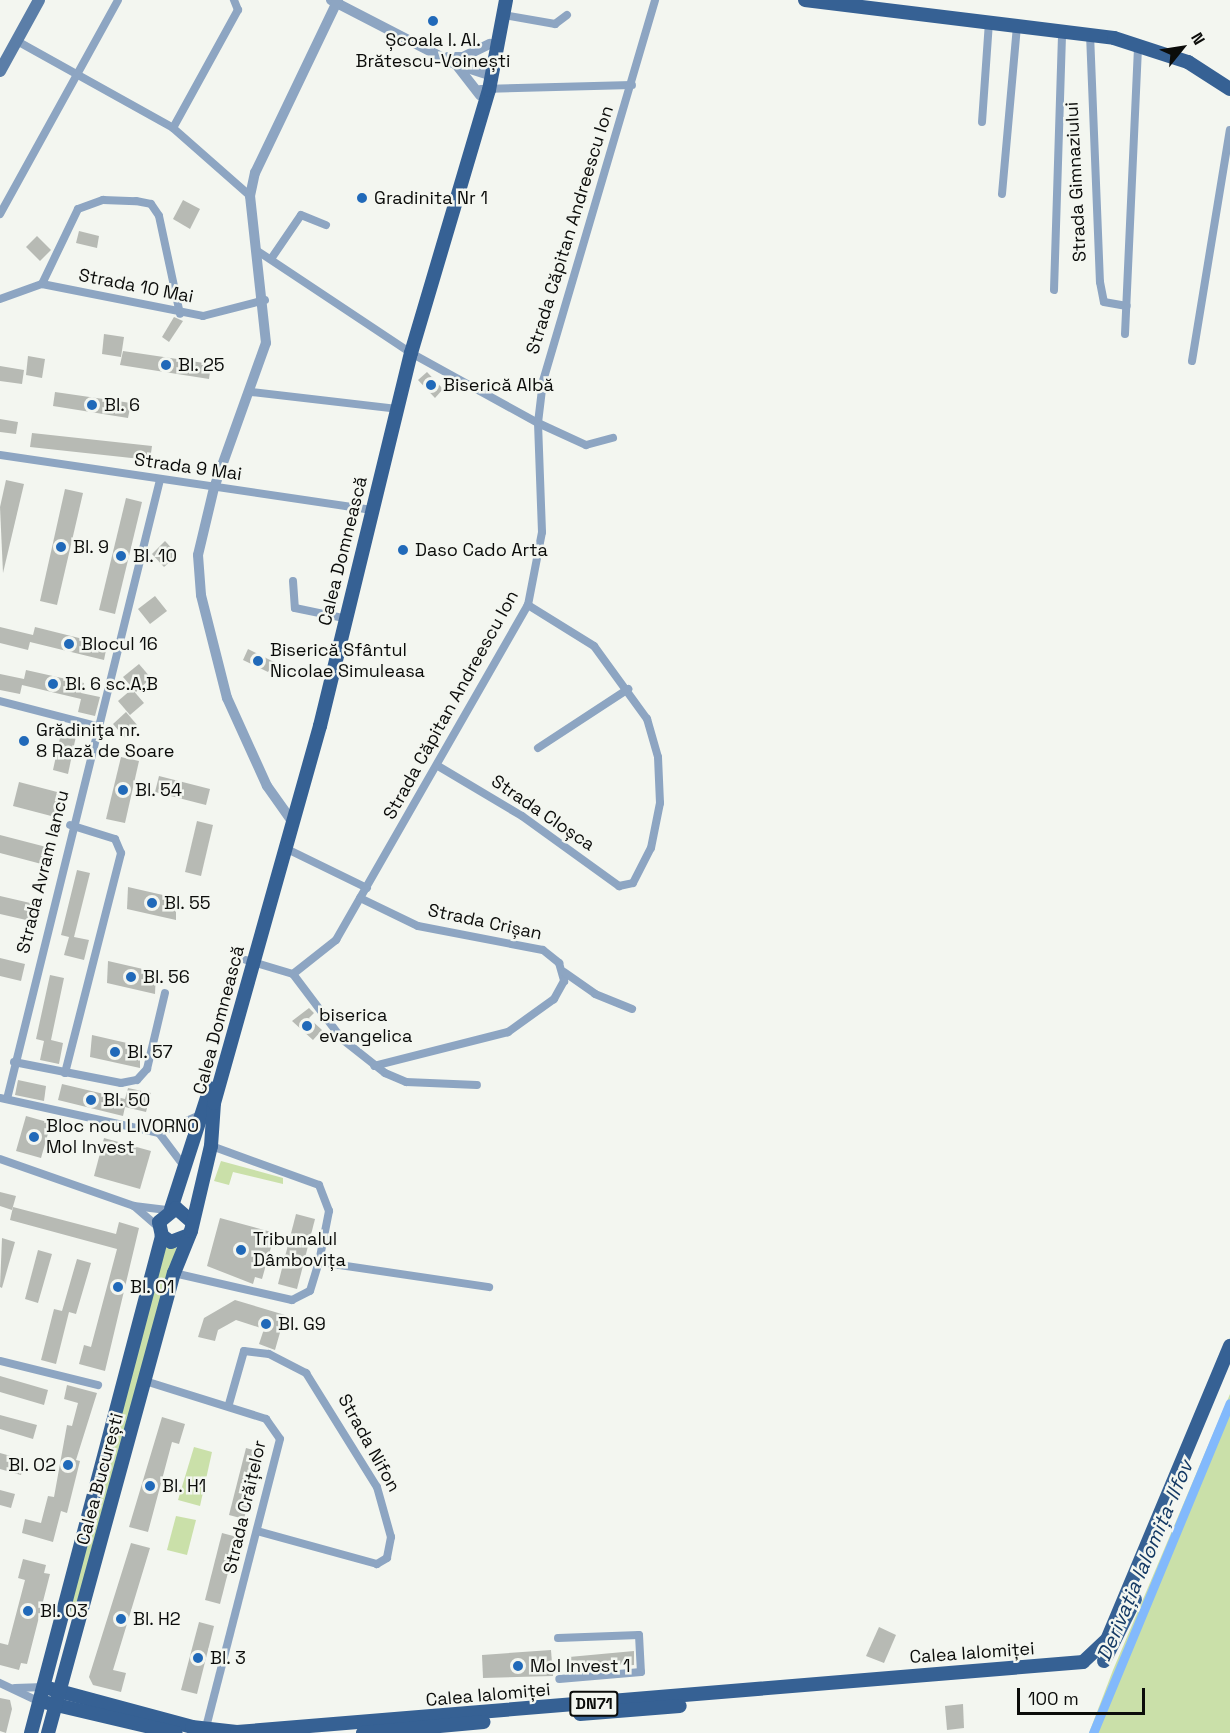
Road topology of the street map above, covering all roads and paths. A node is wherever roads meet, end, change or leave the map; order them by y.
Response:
1 (39, 0) edge
2 (118, 0) edge
3 (234, 0) edge
4 (506, 0) edge
5 (655, 0) edge
6 (805, 0) edge
7 (335, 1) edge
8 (499, 10) edge
9 (567, 15) dead end
10 (989, 23) junction
11 (1017, 26) junction
12 (1062, 30) junction
13 (1090, 34) junction
14 (17, 41) junction
15 (490, 44) junction
16 (1138, 44) junction
17 (439, 56) junction
18 (455, 64) junction
19 (0, 71) edge
20 (77, 75) junction
21 (488, 75) junction
22 (632, 85) junction
23 (1230, 89) edge
24 (482, 94) junction
25 (982, 122) dead end
26 (173, 128) junction
27 (1230, 130) edge
28 (1002, 194) dead end
29 (250, 196) junction
30 (0, 214) edge
31 (326, 225) dead end
32 (259, 252) junction
33 (271, 260) junction
34 (42, 284) junction
35 (1054, 290) dead end
36 (0, 299) edge
37 (265, 300) junction
38 (1127, 306) junction
39 (180, 314) junction
40 (1125, 334) dead end
41 (408, 349) junction
42 (1192, 361) dead end
43 (252, 392) junction
44 (393, 409) junction
45 (538, 423) junction
46 (613, 438) dead end
47 (0, 455) edge
48 (160, 480) junction
49 (214, 488) junction
50 (368, 509) junction
51 (293, 581) dead end
52 (528, 605) junction
53 (339, 617) junction
54 (628, 689) junction
55 (0, 701) edge
56 (96, 726) junction
57 (538, 748) dead end
58 (438, 766) junction
59 (291, 820) junction
60 (70, 825) junction
61 (286, 849) junction
62 (367, 888) junction
63 (360, 898) junction
64 (249, 961) junction
65 (564, 972) junction
66 (292, 974) junction
67 (165, 993) dead end
68 (632, 1009) dead end
69 (14, 1062) junction
70 (374, 1066) junction
71 (65, 1073) junction
72 (477, 1085) dead end
73 (3, 1098) edge
74 (200, 1115) junction
75 (159, 1133) junction
76 (211, 1146) junction
77 (0, 1159) edge
78 (182, 1164) junction
79 (134, 1206) junction
80 (169, 1209) junction
81 (191, 1229) junction
82 (160, 1231) junction
83 (319, 1262) junction
84 (173, 1280) junction
85 (489, 1287) dead end
86 (1230, 1346) edge
87 (0, 1361) edge
88 (1230, 1369) edge
89 (145, 1381) junction
90 (98, 1385) dead end
91 (229, 1404) junction
92 (257, 1531) junction
93 (558, 1638) dead end
94 (1092, 1661) junction
95 (559, 1679) dead end
96 (0, 1683) edge
97 (44, 1687) junction
98 (15, 1688) junction
99 (59, 1698) junction
100 (40, 1702) junction
101 (205, 1731) edge
102 (31, 1733) edge
103 (48, 1733) edge
104 (176, 1733) edge
105 (363, 1733) edge

1 - 14 main road
2 - 20 street
3 - 26 street
4 - 8 main road, Calea Domnească
5 - 22 street, Strada Căpitan Andreescu Ion
6 - 10 main road
7 - 17 street
7 - 29 street
8 - 9 street
8 - 15 main road
8 - 21 main road, Calea Domnească
10 - 11 main road
10 - 25 street
11 - 12 main road
11 - 28 street
12 - 13 main road
12 - 35 street, Strada Gimnaziului
13 - 16 main road
13 - 38 street, Strada Gimnaziului
14 - 19 main road
14 - 20 street
15 - 17 street
15 - 21 main road
16 - 23 main road
16 - 38 street
17 - 18 street
18 - 21 street
18 - 24 street
20 - 26 street
20 - 30 street
21 - 24 main road, Calea Domnească
22 - 24 street
22 - 45 street, Strada Căpitan Andreescu Ion
24 - 41 main road, Calea Domnească
26 - 29 street
27 - 42 street
29 - 32 street
31 - 33 street
32 - 33 street
32 - 37 street
33 - 41 street
34 - 36 street
34 - 39 street, Strada 10 Mai
34 - 39 street
37 - 39 street, Strada 10 Mai
37 - 43 street
38 - 40 street
41 - 44 main road, Calea Domnească
41 - 45 street
43 - 44 street
43 - 49 street
44 - 50 main road, Calea Domnească
45 - 46 street
45 - 52 street, Strada Căpitan Andreescu Ion
47 - 48 street, Strada 9 Mai
48 - 49 street, Strada 9 Mai
48 - 56 street, Strada Avram Iancu
49 - 50 street, Strada 9 Mai
49 - 59 street
50 - 53 main road, Calea Domnească
50 - 59 main road, Calea Domnească
51 - 53 street
52 - 54 street
52 - 58 street, Strada Căpitan Andreescu Ion
53 - 59 main road, Calea Domnească
54 - 57 street
54 - 58 street, Strada Cloșca
55 - 56 street
56 - 60 street, Strada Avram Iancu
58 - 62 street, Strada Căpitan Andreescu Ion
59 - 61 main road, Calea Domnească
59 - 64 main road, Calea Domnească
60 - 69 street, Strada Avram Iancu
60 - 71 street
61 - 62 street
61 - 64 main road, Calea Domnească
62 - 63 street, Strada Căpitan Andreescu Ion
63 - 65 street, Strada Crișan
63 - 66 street, Strada Căpitan Andreescu Ion
64 - 66 street
64 - 74 main road, Calea Domnească
64 - 76 main road, Calea Domnească
65 - 68 street, Strada Crișan
65 - 70 street
66 - 70 street
67 - 71 street
69 - 71 street
69 - 73 street, Strada Avram Iancu
70 - 72 street
73 - 75 street
74 - 75 street
74 - 78 main road, Calea Domnească
75 - 78 street
76 - 81 main road, Calea București
76 - 83 street
77 - 79 street
78 - 80 main road, Calea Domnească
79 - 80 street
79 - 82 street
80 - 81 main road
80 - 82 main road, Calea București
81 - 82 main road
81 - 84 main road, Calea București
82 - 97 main road, Calea București
83 - 84 street
83 - 85 street
84 - 89 main road, Calea București
86 - 94 main road
87 - 90 street
88 - 94 main road
89 - 91 street, Strada Crăițelor
89 - 99 main road, Calea București
91 - 92 street, Strada Crăițelor
91 - 92 street, Strada Nifon
92 - 101 street, Strada Crăițelor
93 - 95 street
94 - 101 main road, Calea Ialomiței / DN71
94 - 105 main road, Calea Ialomiței / DN71
96 - 98 street
97 - 98 street
97 - 99 main road, Calea Ialomiței / DN71
97 - 100 main road, Calea București
98 - 100 street
99 - 100 main road, Calea Ialomiței
99 - 101 main road, Calea Ialomiței / DN71
99 - 103 main road, Calea București
99 - 104 main road, Calea Ialomiței / DN71
100 - 102 main road, Calea București

